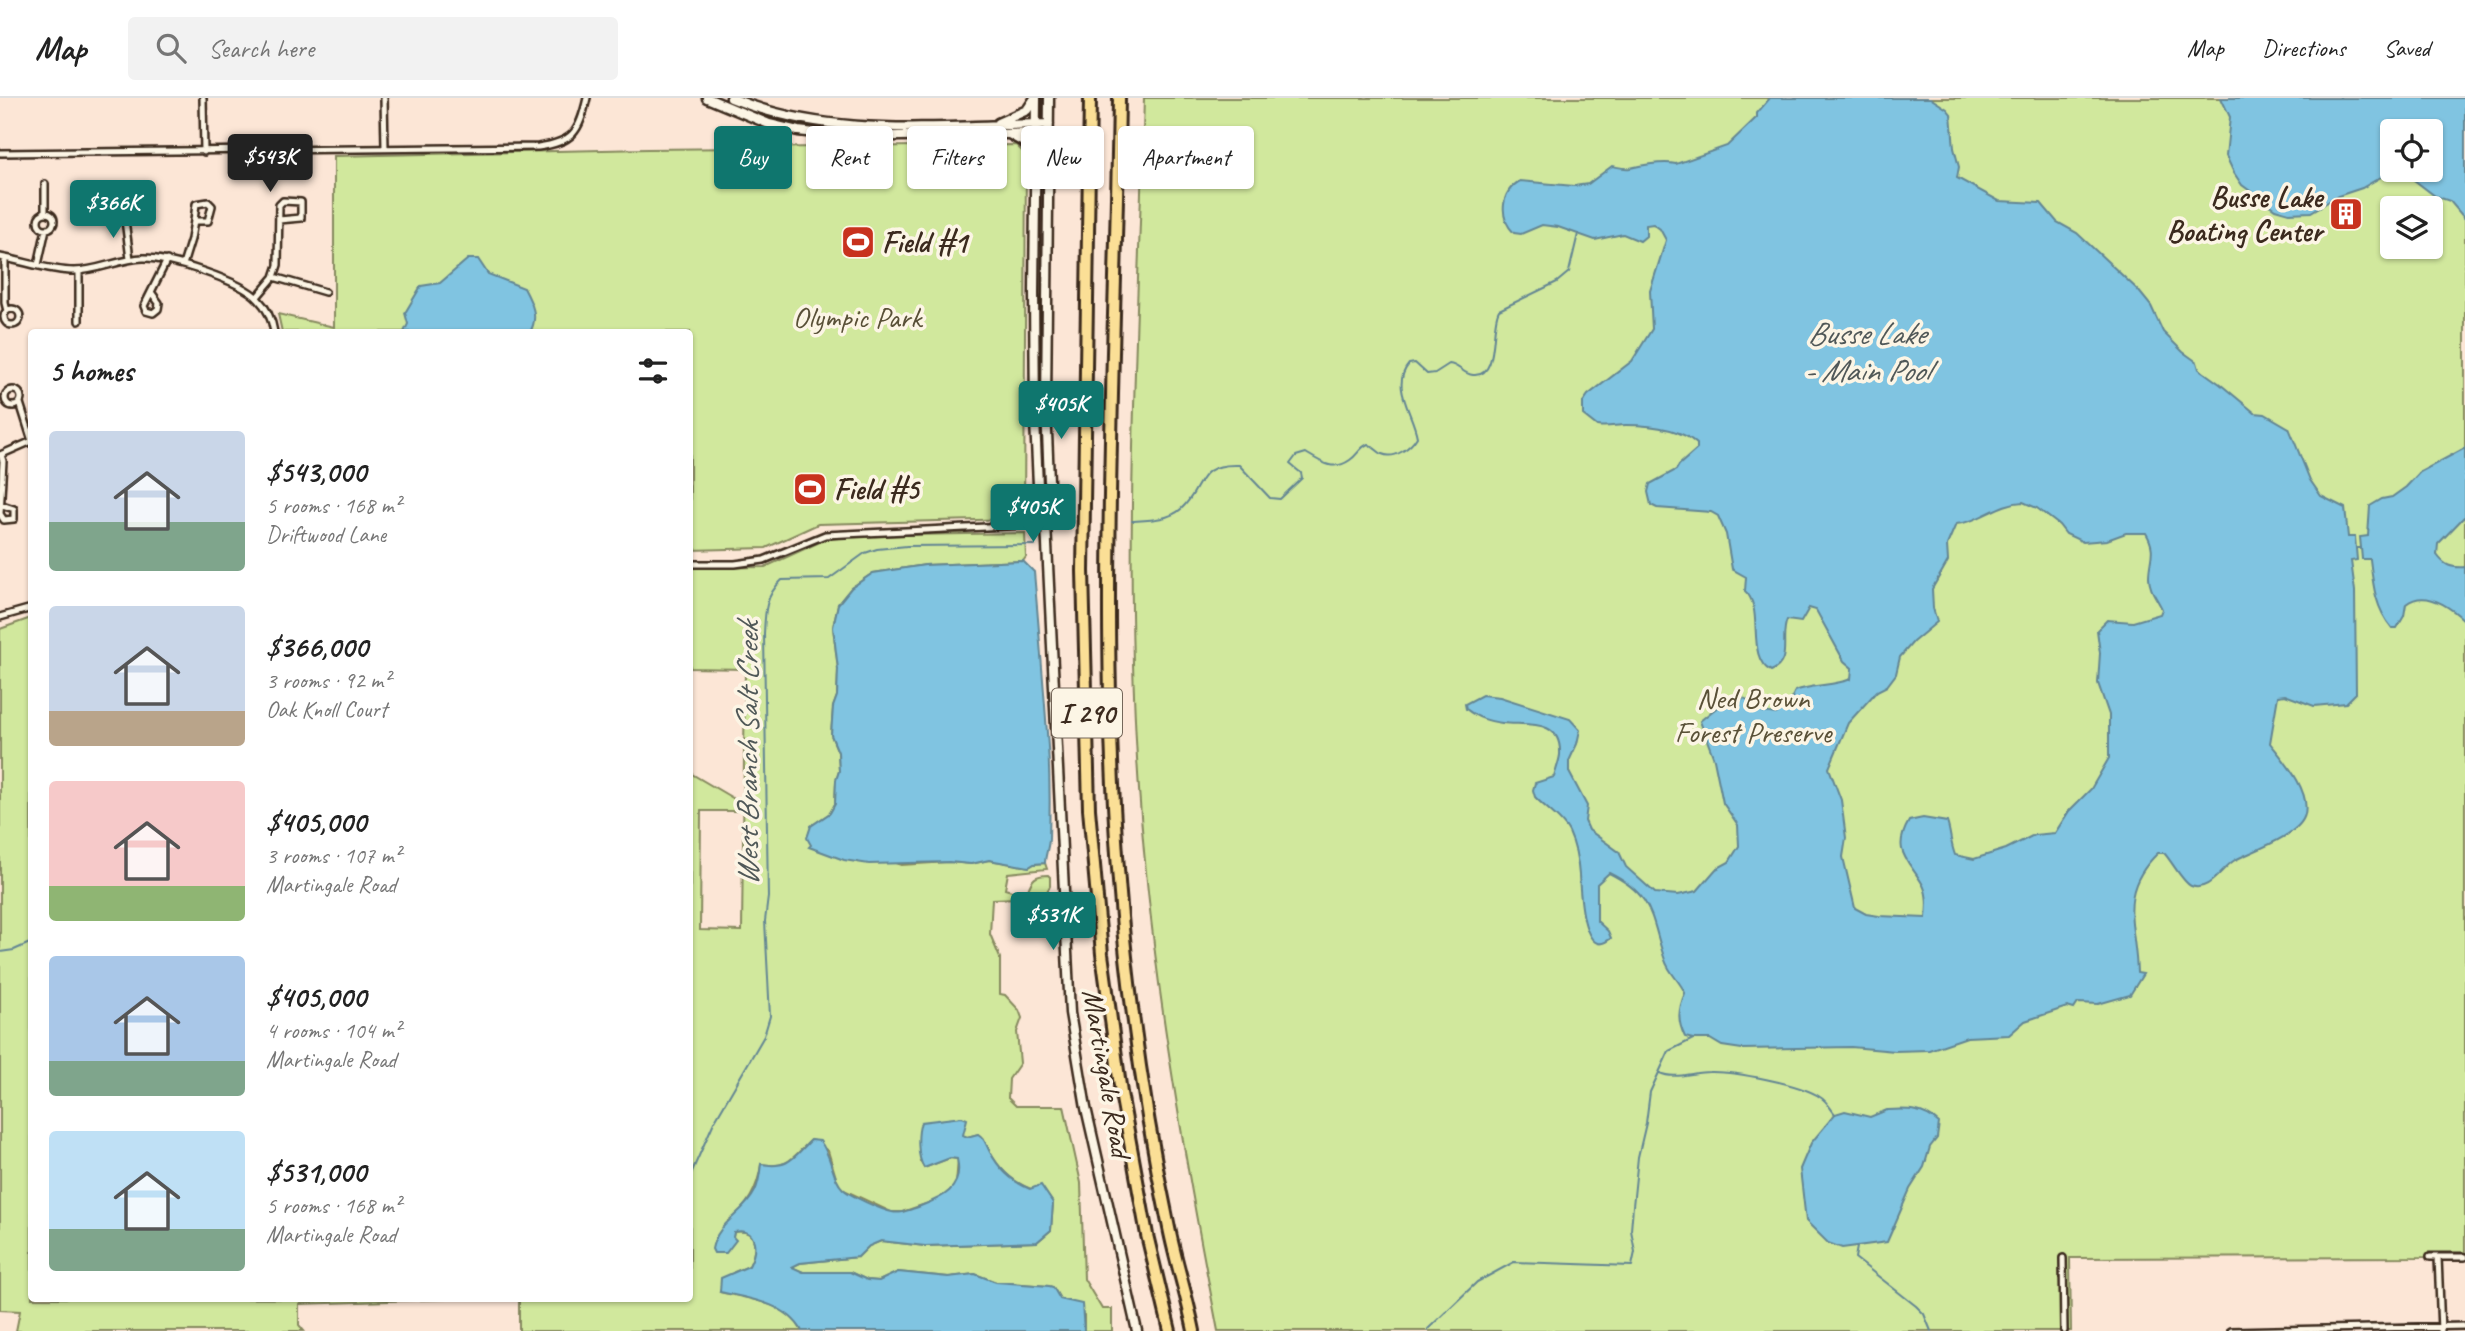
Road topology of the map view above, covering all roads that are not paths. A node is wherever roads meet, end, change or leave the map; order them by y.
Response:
1 (203, 98) edge
2 (384, 98) edge
3 (587, 98) edge
4 (706, 98) edge
5 (731, 98) edge
6 (1036, 98) edge
7 (1049, 98) edge
8 (1090, 98) edge
9 (1119, 98) edge
10 (993, 125) junction
11 (1036, 126) edge
12 (1049, 126) edge
13 (1021, 127) edge
14 (907, 136) edge
15 (385, 148) junction
16 (204, 152) junction
17 (0, 153) edge
18 (45, 184) dead end
19 (1035, 189) edge
20 (1048, 189) edge
21 (45, 213) junction
22 (125, 220) dead end
23 (194, 220) dead end
24 (279, 220) junction
25 (46, 229) junction
26 (3, 258) edge
27 (130, 259) junction
28 (167, 260) junction
29 (38, 265) junction
30 (183, 265) junction
31 (79, 271) junction
32 (274, 277) junction
33 (151, 292) dead end
34 (325, 292) dead end
35 (257, 297) junction
36 (7, 311) dead end
37 (79, 321) dead end
38 (273, 329) edge
39 (20, 403) dead end
40 (28, 428) edge
41 (28, 443) edge
42 (1, 455) edge
43 (2, 505) edge
44 (1046, 524) junction
45 (693, 564) edge
46 (28, 609) edge
47 (0, 617) edge
48 (2430, 1257) dead end
49 (2438, 1257) junction
50 (2465, 1257) edge
51 (2063, 1258) dead end
52 (2465, 1326) edge
53 (2441, 1329) edge
54 (2342, 1330) edge
55 (1137, 1331) edge
56 (1170, 1331) edge
57 (1194, 1331) edge
58 (2064, 1331) edge
59 (2231, 1331) edge
60 (2243, 1331) edge

1 - 16 street
2 - 15 street
3 - 15 street
4 - 14 street
5 - 10 street
6 - 10 street
6 - 11 street, Martingale Road
7 - 12 street, Martingale Road
8 - 56 highway, I 290
9 - 57 highway, I 290
10 - 13 street
15 - 16 street
16 - 17 street
18 - 21 street
19 - 44 street, Martingale Road
20 - 44 street, Martingale Road
21 - 25 street
21 - 25 street
22 - 27 street
23 - 30 street
24 - 24 street
24 - 32 street
25 - 29 street
26 - 29 street
26 - 36 street
27 - 28 street
27 - 31 street
28 - 30 street
28 - 33 street
29 - 31 street
30 - 35 street
31 - 37 street
32 - 34 street
32 - 35 street
35 - 38 street
39 - 40 street
41 - 42 street
42 - 43 street
44 - 45 street
44 - 55 street, Martingale Road
46 - 47 street
48 - 49 street
49 - 50 street
49 - 53 street
51 - 58 street
52 - 53 street
53 - 54 street
54 - 60 street
59 - 60 street

